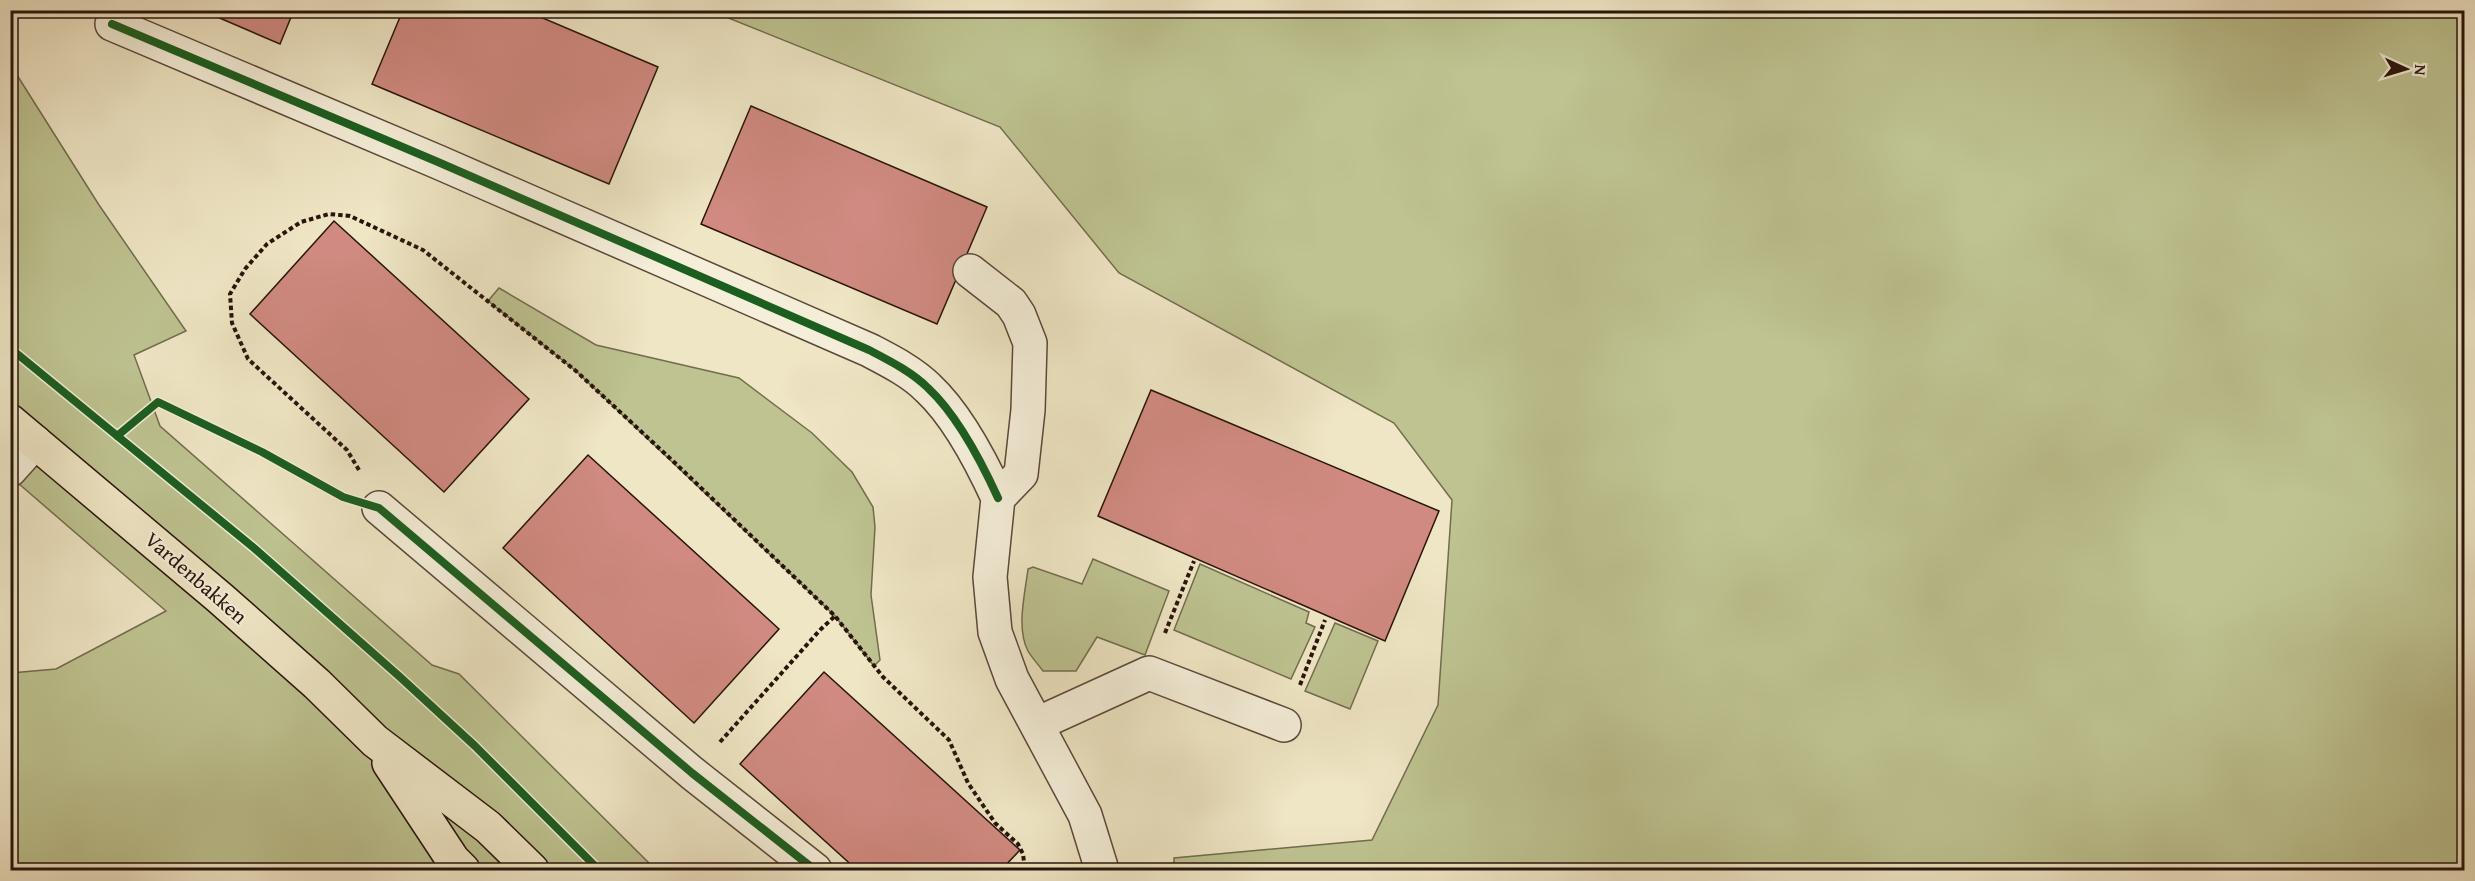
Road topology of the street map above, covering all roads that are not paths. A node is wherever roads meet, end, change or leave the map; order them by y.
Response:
1 (112, 24) dead end
2 (970, 270) dead end
3 (10, 421) edge
4 (35, 442) junction
5 (10, 470) edge
6 (998, 498) junction
7 (379, 508) road end
8 (1037, 724) junction
9 (1284, 725) road end
10 (375, 741) junction
11 (463, 870) edge
12 (532, 870) edge
13 (815, 870) edge
14 (1102, 870) edge

1 - 6 street
2 - 6 street
3 - 4 main road, Vardenbakken
4 - 5 street
4 - 10 main road, Vardenbakken
6 - 8 street
7 - 13 street
8 - 9 street
8 - 14 street
10 - 11 main road, Vardenbakken
10 - 12 main road, Vardenbakken

